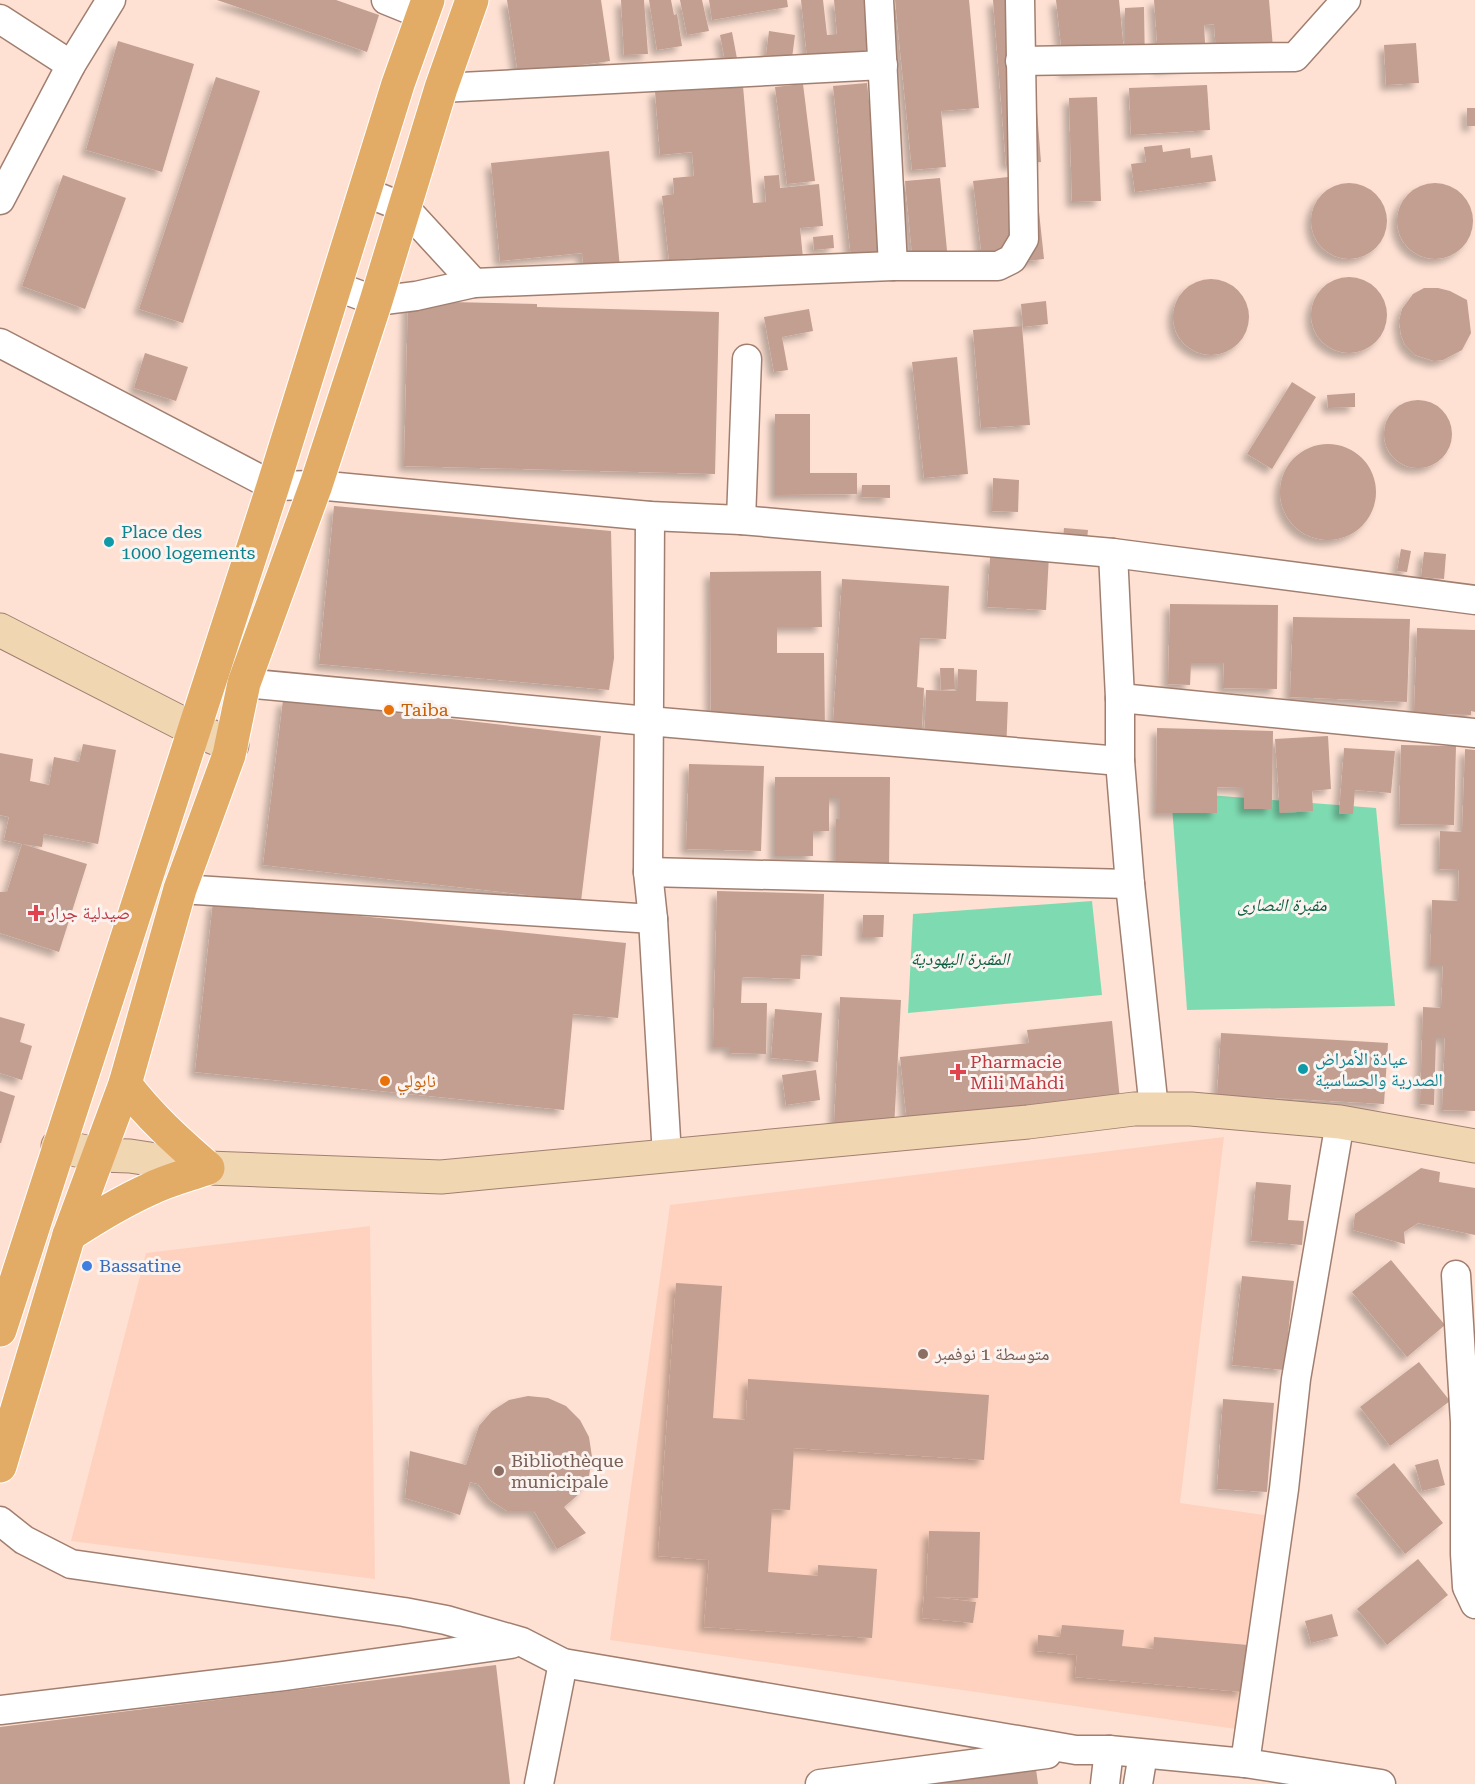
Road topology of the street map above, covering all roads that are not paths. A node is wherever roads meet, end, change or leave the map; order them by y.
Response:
1 (111, 0) edge
2 (386, 0) edge
3 (472, 0) edge
4 (879, 0) edge
5 (1020, 0) edge
6 (1346, 0) edge
7 (426, 7) edge
8 (0, 19) edge
9 (1020, 61) junction
10 (71, 65) junction
11 (883, 65) junction
12 (441, 88) junction
13 (365, 192) junction
14 (0, 200) edge
15 (405, 208) junction
16 (893, 266) junction
17 (474, 283) junction
18 (335, 286) junction
19 (376, 301) junction
20 (0, 344) edge
21 (747, 359) dead end
22 (315, 485) junction
23 (273, 486) junction
24 (650, 516) junction
25 (741, 520) junction
26 (1113, 553) junction
27 (1475, 600) edge
28 (0, 630) edge
29 (244, 683) junction
30 (1120, 698) junction
31 (648, 721) junction
32 (193, 729) junction
33 (1475, 733) edge
34 (232, 745) junction
35 (1120, 761) junction
36 (648, 872) junction
37 (1130, 884) junction
38 (180, 889) junction
39 (654, 919) junction
40 (125, 1084) junction
41 (1154, 1109) junction
42 (1340, 1122) junction
43 (58, 1146) junction
44 (1475, 1146) edge
45 (100, 1155) junction
46 (667, 1156) junction
47 (208, 1168) junction
48 (69, 1235) junction
49 (1456, 1275) dead end
50 (0, 1330) edge
51 (0, 1466) edge
52 (0, 1521) edge
53 (1475, 1604) edge
54 (522, 1642) junction
55 (563, 1663) junction
56 (0, 1710) edge
57 (1076, 1750) junction
58 (1109, 1750) junction
59 (1143, 1754) junction
60 (1184, 1758) junction
61 (1245, 1763) junction
62 (539, 1784) edge
63 (820, 1784) edge
64 (1105, 1784) edge
65 (1138, 1784) edge
66 (1210, 1784) edge
67 (1381, 1784) edge

1 - 10 street
2 - 7 street
3 - 12 main road
4 - 11 street
5 - 9 street
6 - 9 street
7 - 13 main road
8 - 10 street
9 - 16 street
10 - 14 street
11 - 12 street
11 - 16 street
12 - 15 main road
13 - 15 street
13 - 18 main road
15 - 17 street
15 - 19 main road
16 - 17 street
17 - 19 street
18 - 19 street
18 - 23 main road
19 - 22 main road
20 - 23 street
21 - 25 street
22 - 23 street
22 - 24 street
22 - 29 main road
23 - 32 main road
24 - 25 street
24 - 31 street
25 - 26 street
26 - 27 street
26 - 30 street
28 - 32 street
29 - 31 street
29 - 34 main road
30 - 33 street
30 - 35 street
31 - 35 street
31 - 36 street
32 - 34 street
32 - 43 main road
34 - 38 main road
35 - 37 street
36 - 37 street
36 - 39 street
37 - 41 street
38 - 39 street
38 - 40 main road
39 - 46 street
40 - 45 main road
40 - 47 main road
41 - 42 street
41 - 46 street
42 - 44 street
42 - 61 street
43 - 45 street
43 - 50 main road
45 - 47 street
45 - 48 main road
46 - 47 street
47 - 48 main road
48 - 51 main road
49 - 53 street
52 - 54 street
54 - 55 street
54 - 56 street
55 - 57 street
55 - 62 street
57 - 58 street
57 - 63 street
58 - 59 street
58 - 64 street
59 - 60 street
59 - 65 street
60 - 61 street
60 - 66 street
61 - 67 street

